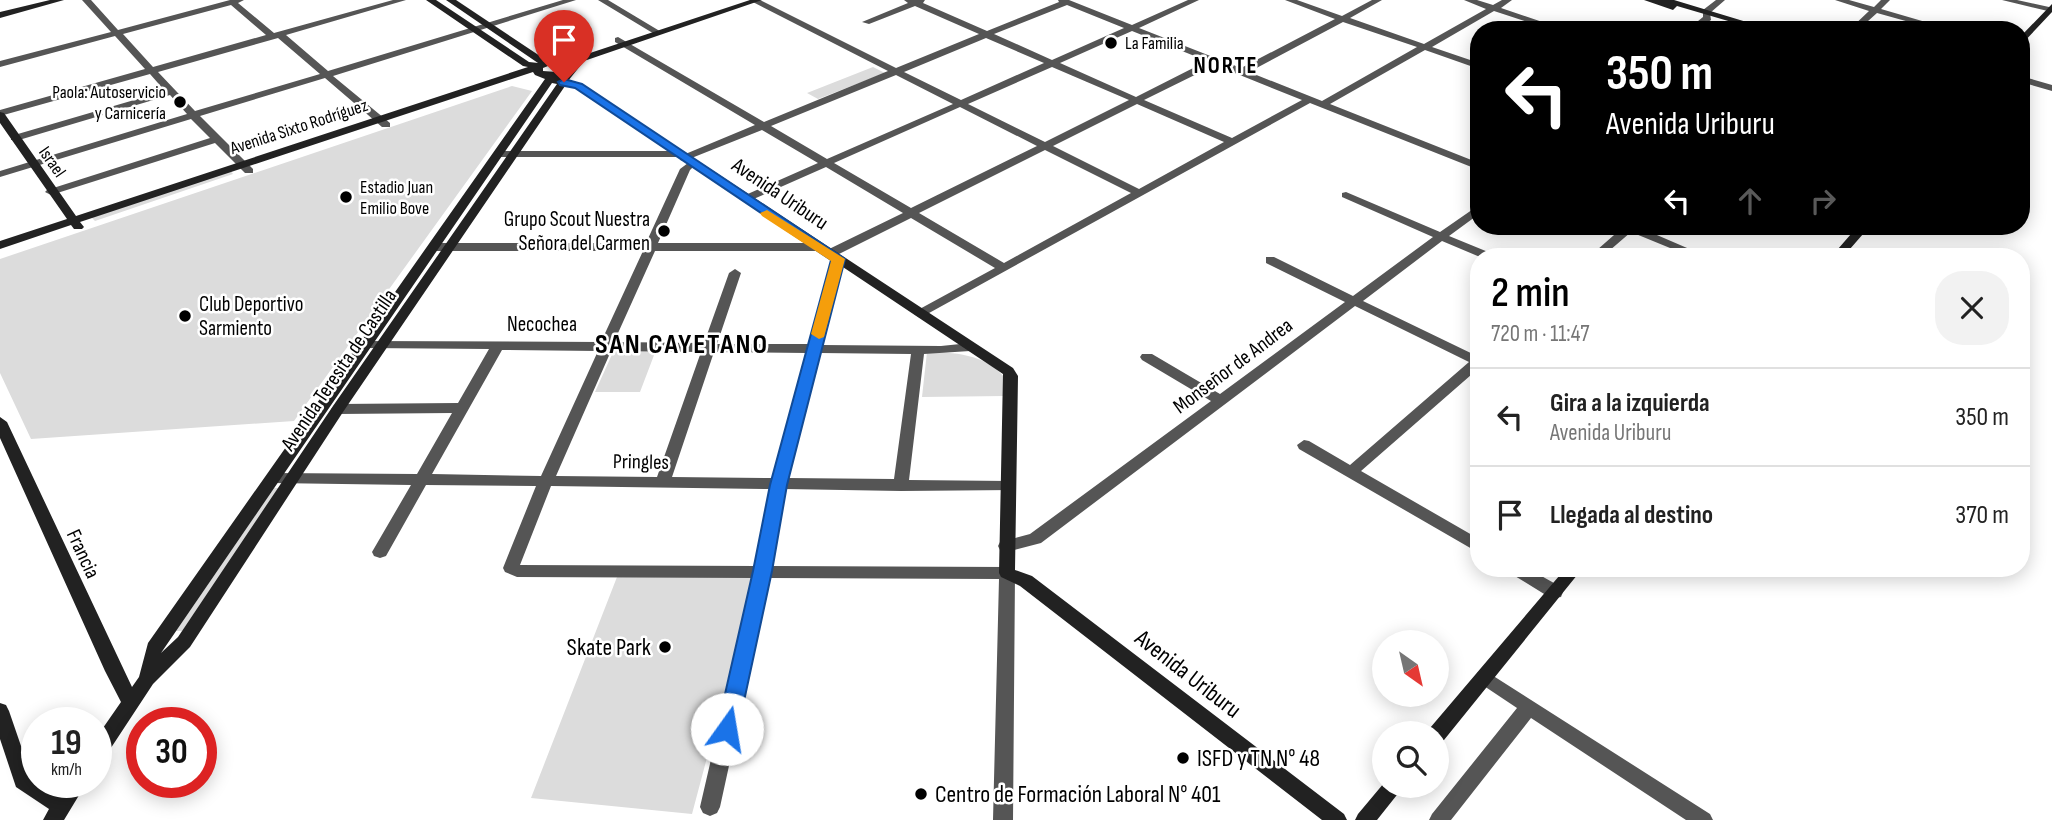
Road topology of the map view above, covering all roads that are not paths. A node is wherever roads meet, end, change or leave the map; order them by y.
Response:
1 (60, 0) edge
2 (86, 0) edge
3 (402, 0) edge
4 (430, 0) edge
5 (450, 0) edge
6 (572, 0) edge
7 (602, 0) edge
8 (737, 0) edge
9 (755, 0) edge
10 (1195, 0) edge
11 (1289, 0) edge
12 (1377, 0) edge
13 (1468, 0) edge
14 (1508, 0) edge
15 (1648, 0) edge
16 (1665, 0) edge
17 (1721, 0) edge
18 (1839, 0) edge
19 (1886, 0) edge
20 (2006, 0) edge
21 (236, 1) edge
22 (916, 1) edge
23 (1064, 1) edge
24 (1494, 8) junction
25 (2050, 8) edge
26 (1875, 10) junction
27 (0, 15) edge
28 (1707, 15) junction
29 (1341, 19) junction
30 (1470, 21) edge
31 (1471, 21) edge
32 (1534, 21) edge
33 (1701, 21) edge
34 (1724, 21) edge
35 (1732, 21) edge
36 (1863, 21) edge
37 (1916, 21) edge
38 (866, 22) dead end
39 (487, 25) junction
40 (1132, 28) junction
41 (474, 30) junction
42 (655, 30) junction
43 (2030, 31) edge
44 (117, 32) junction
45 (986, 34) junction
46 (277, 36) junction
47 (621, 42) junction
48 (1424, 47) junction
49 (556, 60) junction
50 (1215, 61) junction
51 (1052, 63) junction
52 (1470, 63) edge
53 (0, 64) edge
54 (573, 66) junction
55 (152, 71) junction
56 (546, 72) junction
57 (895, 72) junction
58 (1241, 72) junction
59 (326, 75) junction
60 (2030, 82) edge
61 (2052, 88) edge
62 (171, 92) junction
63 (1310, 99) junction
64 (1137, 100) junction
65 (960, 104) junction
66 (1323, 104) junction
67 (0, 114) edge
68 (193, 116) junction
69 (382, 122) junction
70 (764, 126) junction
71 (15, 138) junction
72 (216, 139) junction
73 (1232, 142) junction
74 (1045, 146) junction
75 (507, 154) junction
76 (684, 158) junction
77 (826, 163) junction
78 (1470, 163) edge
79 (32, 164) junction
80 (246, 168) junction
81 (0, 174) edge
82 (51, 192) junction
83 (1139, 193) junction
84 (1346, 195) dead end
85 (745, 199) junction
86 (911, 213) junction
87 (1470, 215) edge
88 (75, 225) junction
89 (1618, 235) edge
90 (1649, 235) edge
91 (1441, 236) junction
92 (0, 245) edge
93 (435, 247) junction
94 (451, 247) junction
95 (652, 247) junction
96 (1605, 248) edge
97 (1681, 248) edge
98 (1470, 249) edge
99 (0, 254) edge
100 (828, 254) junction
101 (1270, 260) dead end
102 (1004, 268) junction
103 (735, 273) dead end
104 (1354, 301) junction
105 (920, 314) junction
106 (385, 343) junction
107 (366, 344) junction
108 (498, 345) junction
109 (607, 346) junction
110 (710, 347) junction
111 (816, 347) junction
112 (970, 347) junction
113 (918, 349) junction
114 (1147, 357) dead end
115 (1470, 358) edge
116 (1470, 370) edge
117 (1222, 401) junction
118 (461, 408) junction
119 (338, 409) junction
120 (0, 422) edge
121 (1304, 444) dead end
122 (1351, 472) junction
123 (273, 478) junction
124 (292, 478) junction
125 (421, 480) junction
126 (546, 481) junction
127 (662, 483) junction
128 (778, 485) junction
129 (901, 486) junction
130 (1009, 486) junction
131 (1470, 542) edge
132 (1006, 545) junction
133 (380, 552) dead end
134 (763, 571) junction
135 (1007, 573) junction
136 (1530, 577) edge
137 (1567, 577) edge
138 (1555, 592) junction
139 (1484, 677) junction
140 (147, 679) junction
141 (131, 702) junction
142 (1529, 707) junction
143 (0, 711) edge
144 (1448, 721) edge
145 (112, 730) edge
146 (68, 798) edge
147 (1384, 798) edge
148 (710, 807) dead end
149 (57, 814) edge
150 (1003, 820) edge
151 (1337, 820) edge
152 (1365, 820) edge
153 (1439, 820) edge
154 (1703, 820) edge

1 - 27 main road
2 - 44 street
3 - 46 street
4 - 41 main road, Avenida Uriburu
5 - 39 main road, Avenida Uriburu
6 - 39 street
7 - 42 street
8 - 42 main road
9 - 42 main road
9 - 57 street
10 - 40 street
11 - 29 street
12 - 29 street
13 - 24 street
14 - 24 street
15 - 28 main road
16 - 28 main road
17 - 28 street
18 - 26 street
19 - 26 street
20 - 25 street
21 - 44 street
21 - 46 street
22 - 38 street
22 - 45 street
23 - 40 street
23 - 45 street
24 - 31 street
24 - 32 street
25 - 43 main road
26 - 36 street
26 - 37 street
28 - 33 street
28 - 34 main road
28 - 35 main road
29 - 48 street
29 - 58 street
30 - 48 street
39 - 41 street
39 - 56 main road, Avenida Uriburu
40 - 50 street
40 - 51 street
41 - 56 main road, Avenida Uriburu
41 - 59 street
42 - 47 main road
44 - 53 street
44 - 55 street
45 - 51 street
45 - 57 street
46 - 55 street
46 - 59 street
47 - 49 main road
47 - 54 main road
47 - 70 street
48 - 52 street
48 - 66 street
49 - 54 main road
49 - 56 main road
50 - 58 street
50 - 64 street
51 - 64 street
51 - 65 street
54 - 56 main road, Avenida Teresita de Castilla
54 - 56 main road
55 - 62 street
55 - 67 street
56 - 69 main road, Avenida Sixto Rodríguez
56 - 75 main road, Avenida Teresita de Castilla
56 - 76 main road, Avenida Uriburu
57 - 65 street
57 - 70 street
58 - 63 street
59 - 68 street
59 - 69 street
60 - 61 street
62 - 68 street
62 - 71 street
63 - 66 street
63 - 73 street
64 - 73 street
64 - 74 street
65 - 74 street
65 - 77 street
66 - 78 street
67 - 71 main road, Israel
68 - 72 street
68 - 79 street
69 - 80 main road, Avenida Sixto Rodríguez
70 - 76 street
70 - 77 street
71 - 79 main road, Israel
72 - 80 street
72 - 82 street
73 - 83 street
74 - 83 street
74 - 86 street
75 - 76 street
75 - 93 main road, Avenida Teresita de Castilla
75 - 94 main road, Avenida Teresita de Castilla
76 - 85 main road, Avenida Uriburu
76 - 95 street
77 - 85 street
77 - 86 street
79 - 81 street
79 - 82 main road, Israel
80 - 88 main road, Avenida Sixto Rodríguez
82 - 88 main road, Israel
83 - 102 street
84 - 91 street
85 - 100 main road, Avenida Uriburu
86 - 100 street
86 - 102 street
87 - 91 street, Monseñor de Andrea
88 - 92 main road
88 - 99 main road
89 - 96 street
90 - 97 street
91 - 98 street
91 - 104 street, Monseñor de Andrea
93 - 94 street
93 - 107 main road, Avenida Teresita de Castilla
94 - 95 street
94 - 106 main road, Avenida Teresita de Castilla
95 - 100 street
95 - 109 street
100 - 105 main road, Avenida Uriburu
100 - 111 street
101 - 104 street
102 - 105 street
103 - 110 street
104 - 115 street
104 - 117 street, Monseñor de Andrea
105 - 112 main road, Avenida Uriburu
106 - 107 street, Necochea
106 - 108 street, Necochea
106 - 119 main road, Avenida Teresita de Castilla
107 - 123 main road, Avenida Teresita de Castilla
108 - 109 street, Necochea
108 - 118 street
109 - 110 street, Necochea
109 - 126 street
110 - 111 street, Necochea
110 - 127 street
111 - 113 street, Necochea
111 - 128 street
112 - 113 street, Necochea
112 - 130 main road, Avenida Uriburu
113 - 129 street
114 - 117 street
116 - 122 street
117 - 132 street, Monseñor de Andrea
118 - 119 street
118 - 125 street
119 - 124 main road, Avenida Teresita de Castilla
120 - 141 main road, Francia
121 - 122 street
122 - 131 street
123 - 124 street, Pringles
123 - 140 main road, Avenida Teresita de Castilla
124 - 125 street, Pringles
124 - 140 main road, Avenida Teresita de Castilla
125 - 126 street, Pringles
125 - 133 street
126 - 127 street, Pringles
126 - 134 street
127 - 128 street, Pringles
128 - 129 street, Pringles
128 - 134 street
129 - 130 street, Pringles
130 - 132 main road
132 - 135 main road
134 - 135 street
134 - 148 street
135 - 150 street
135 - 151 main road, Avenida Uriburu
136 - 138 street
137 - 138 main road
138 - 139 main road
139 - 142 street
139 - 144 main road
140 - 141 main road, Avenida Teresita de Castilla
141 - 145 main road, Avenida Teresita de Castilla
142 - 153 street
142 - 154 street
143 - 149 main road
146 - 149 main road
147 - 152 main road

